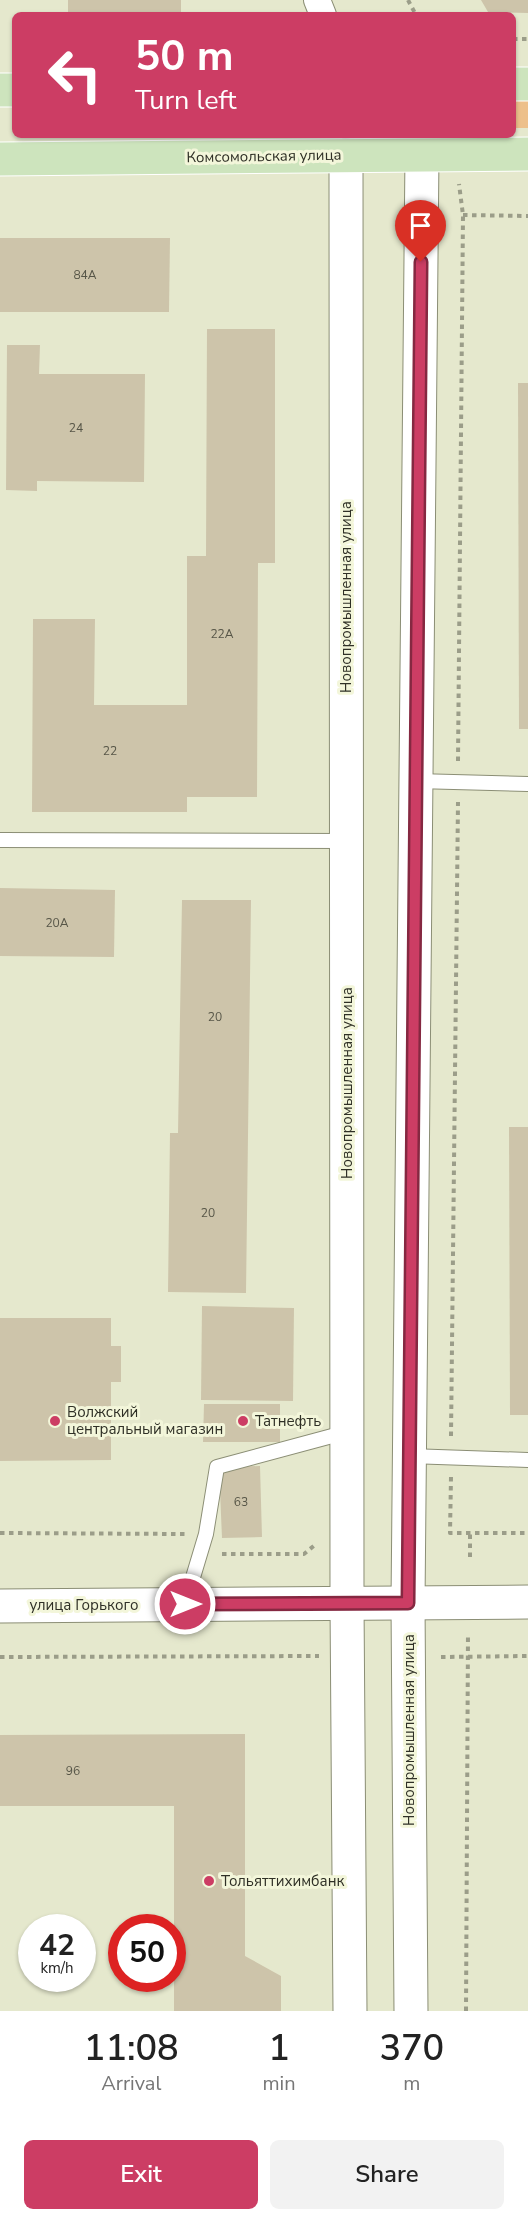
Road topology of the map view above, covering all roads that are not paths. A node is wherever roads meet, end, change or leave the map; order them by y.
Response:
1 (100, 146) edge
2 (422, 154) junction
3 (528, 154) edge
4 (346, 156) junction
5 (0, 159) edge
6 (416, 781) junction
7 (528, 784) edge
8 (0, 840) edge
9 (346, 841) junction
10 (347, 1432) junction
11 (409, 1456) junction
12 (528, 1460) edge
13 (528, 1602) edge
14 (347, 1603) junction
15 (408, 1603) junction
16 (185, 1604) junction
17 (0, 1606) edge
18 (350, 2011) edge
19 (411, 2011) edge

1 - 4 main road, Комсомольская улица
1 - 5 main road, Комсомольская улица
2 - 3 main road, Комсомольская улица
2 - 4 main road, Комсомольская улица
2 - 6 main road, Новопромышленная улица
4 - 9 main road, Новопромышленная улица
6 - 7 lane
6 - 11 main road, Новопромышленная улица
8 - 9 lane
9 - 10 main road, Новопромышленная улица
10 - 14 main road, Новопромышленная улица
10 - 16 lane
11 - 12 lane
11 - 15 main road, Новопромышленная улица
13 - 15 main road, улица Горького
14 - 15 main road, улица Горького
14 - 16 main road, улица Горького
14 - 18 main road, Новопромышленная улица
15 - 19 main road, Новопромышленная улица
16 - 17 main road, улица Горького

